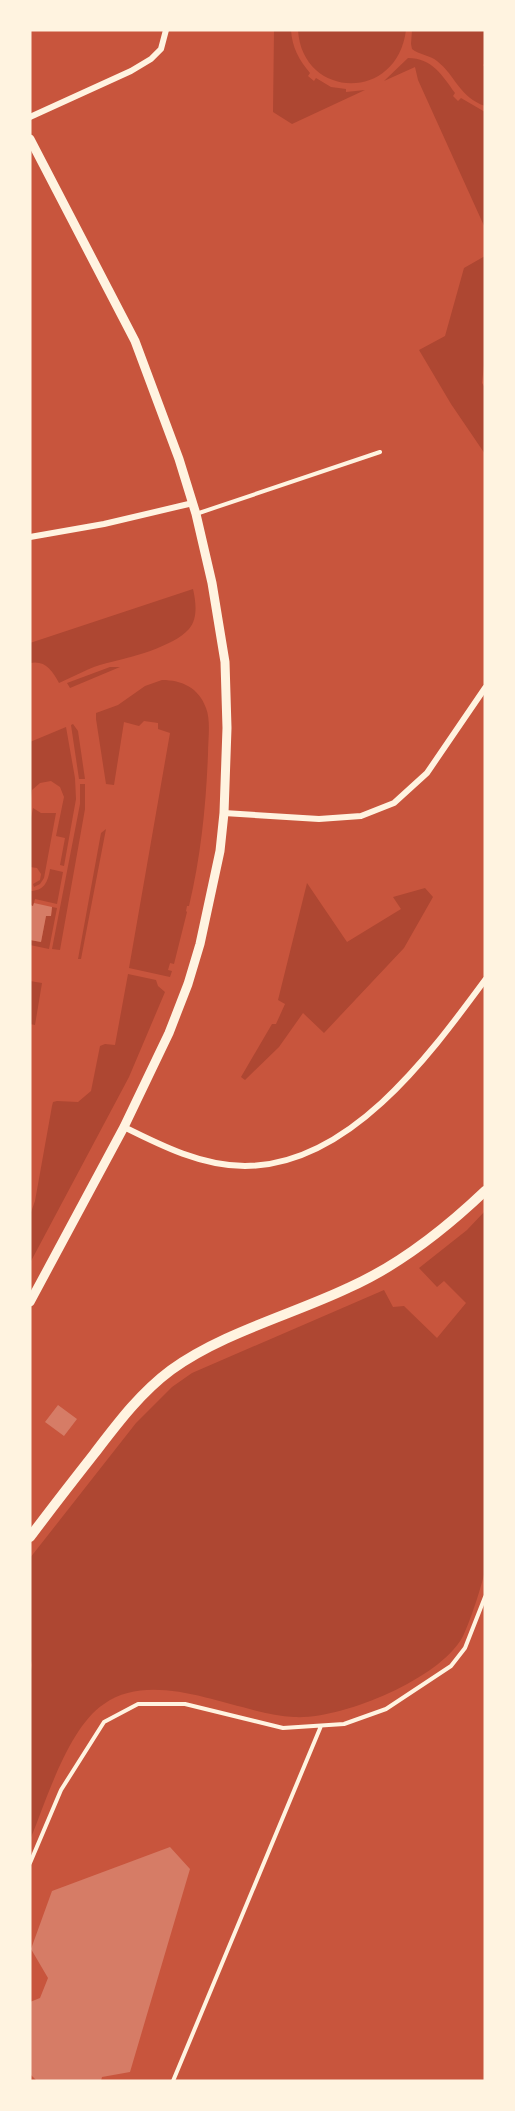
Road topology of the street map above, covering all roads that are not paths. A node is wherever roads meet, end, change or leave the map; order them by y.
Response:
1 (166, 30) edge
2 (30, 117) edge
3 (30, 140) edge
4 (380, 452) dead end
5 (193, 503) junction
6 (196, 514) junction
7 (30, 537) edge
8 (485, 688) edge
9 (224, 813) junction
10 (485, 980) edge
11 (124, 1126) junction
12 (485, 1191) edge
13 (30, 1302) edge
14 (30, 1537) edge
15 (485, 1597) edge
16 (321, 1726) junction
17 (30, 1863) edge
18 (173, 2081) edge

1 - 2 street
3 - 5 street
4 - 6 lane
5 - 6 street
5 - 7 street
6 - 9 street
8 - 9 street
9 - 11 street
10 - 11 street
11 - 13 street
12 - 14 main road
15 - 16 lane
16 - 17 lane
16 - 18 lane

